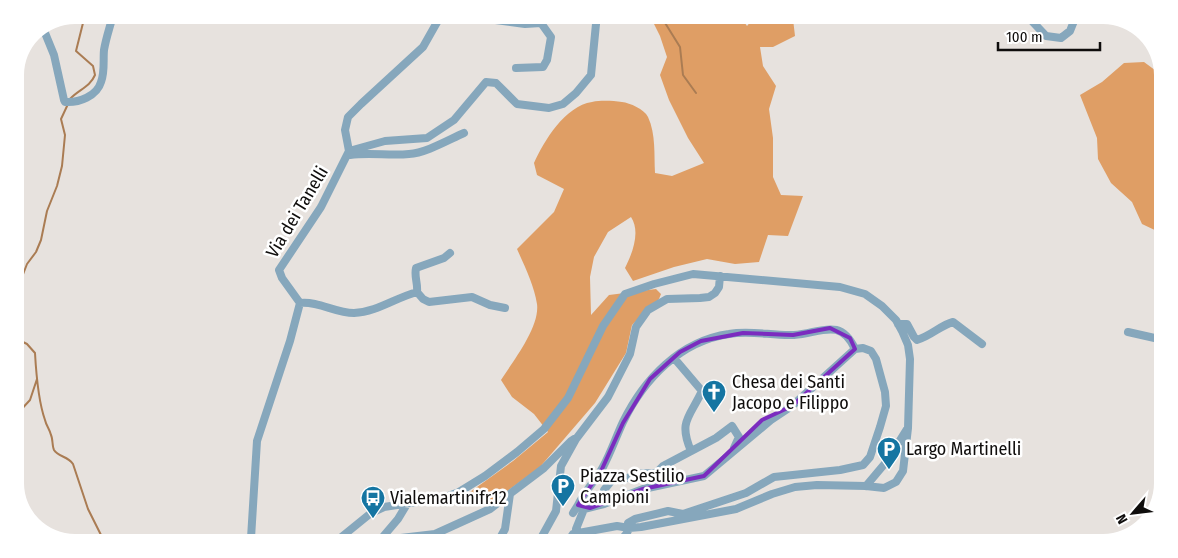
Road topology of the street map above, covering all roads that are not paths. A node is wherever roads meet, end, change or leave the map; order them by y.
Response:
1 (112, 24) edge
2 (436, 24) edge
3 (542, 24) edge
4 (596, 24) dead end
5 (1035, 24) edge
6 (1073, 24) edge
7 (45, 33) edge
8 (516, 68) dead end
9 (464, 133) dead end
10 (348, 153) junction
11 (450, 253) dead end
12 (720, 276) junction
13 (417, 292) junction
14 (300, 303) junction
15 (505, 308) dead end
16 (898, 324) junction
17 (1128, 332) dead end
18 (1154, 338) edge
19 (982, 344) dead end
20 (855, 349) junction
21 (674, 358) junction
22 (785, 411) junction
23 (908, 428) junction
24 (739, 437) junction
25 (576, 439) junction
26 (691, 451) junction
27 (728, 456) junction
28 (600, 472) junction
29 (612, 480) junction
30 (866, 486) junction
31 (510, 494) junction
32 (407, 504) junction
33 (604, 504) junction
34 (583, 505) junction
35 (573, 513) dead end
36 (629, 528) junction
37 (251, 534) edge
38 (345, 534) edge
39 (385, 534) edge
40 (434, 534) edge
41 (502, 534) edge
42 (543, 534) edge
43 (576, 534) joint
44 (626, 534) edge

1 - 7 street
2 - 10 street
3 - 8 street
4 - 10 street
5 - 6 street
9 - 10 street
10 - 14 street, Via dei Tanelli
11 - 13 street
12 - 16 street
12 - 25 street
12 - 32 street
13 - 14 street
13 - 15 street
14 - 37 street
16 - 19 street
16 - 23 street
17 - 18 street
20 - 21 street
20 - 22 street
20 - 36 street
21 - 26 street
21 - 28 street
22 - 24 street
22 - 27 street
23 - 30 street
23 - 30 street
24 - 26 street
24 - 27 street
25 - 31 street
25 - 42 street
26 - 29 street
27 - 33 street
28 - 29 street
28 - 34 street
29 - 33 street
30 - 36 street
31 - 40 street
31 - 41 street
32 - 38 street
32 - 39 street
33 - 34 street
34 - 35 street
34 - 43 street
36 - 43 street
36 - 44 street

